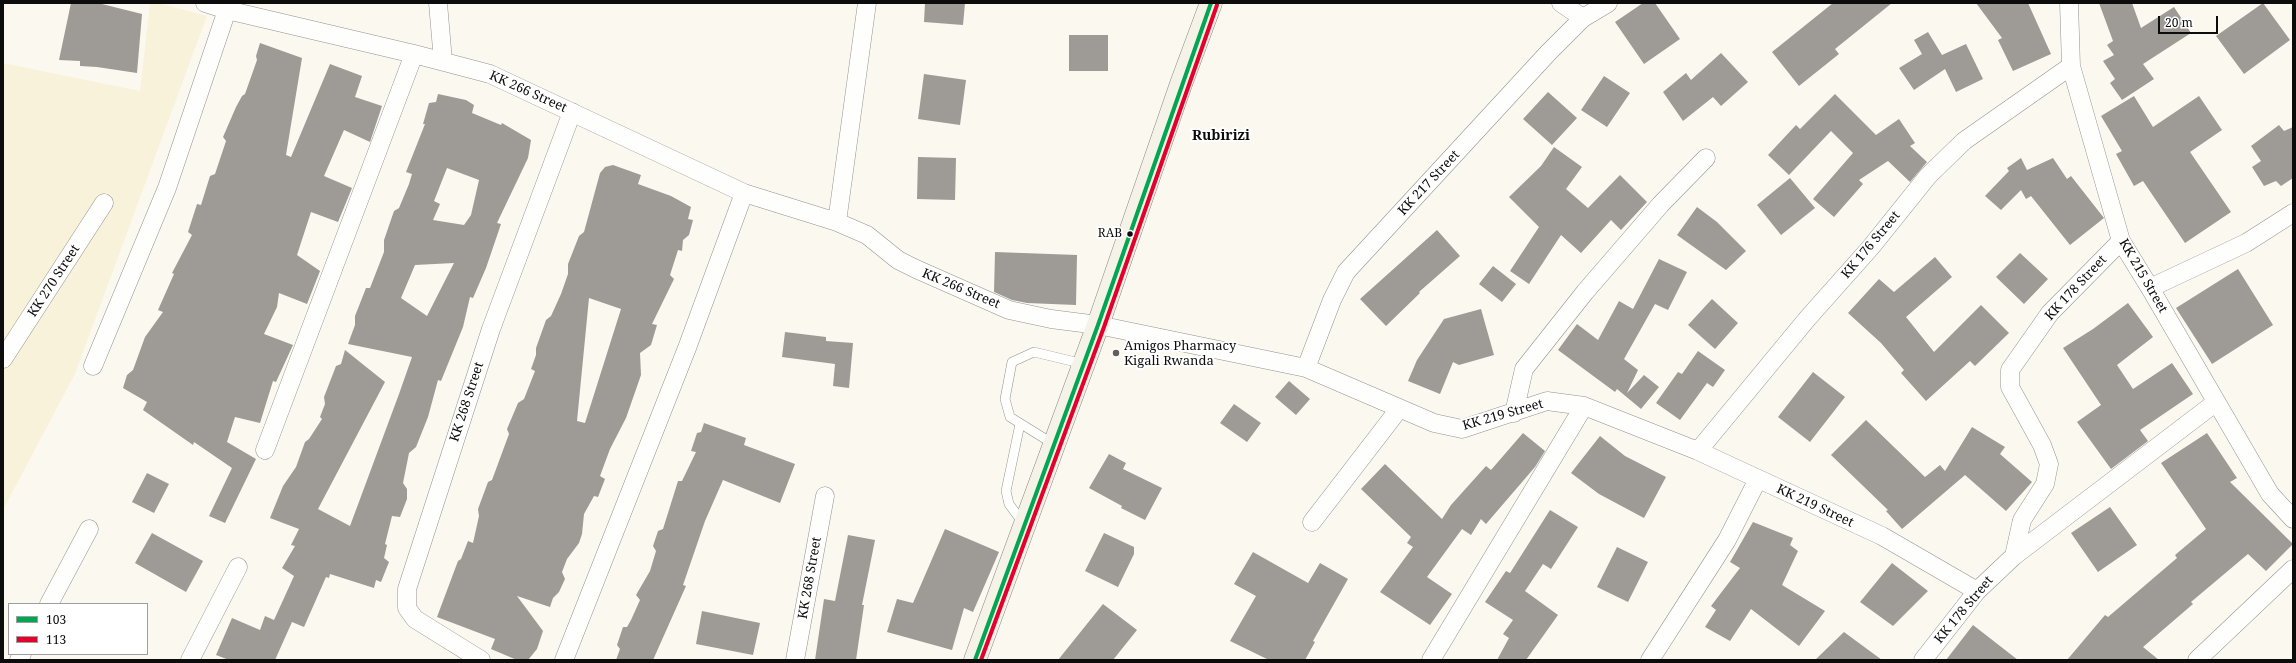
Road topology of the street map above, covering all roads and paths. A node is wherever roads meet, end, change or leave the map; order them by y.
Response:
1 (205, 3) edge
2 (438, 3) edge
3 (867, 3) edge
4 (1211, 3) edge
5 (1561, 3) edge
6 (1608, 3) edge
7 (2069, 3) edge
8 (227, 7) edge
9 (1584, 18) junction
10 (414, 54) junction
11 (443, 62) junction
12 (2071, 66) junction
13 (572, 112) junction
14 (1706, 158) dead end
15 (744, 193) junction
16 (104, 203) dead end
17 (2293, 213) edge
18 (837, 222) junction
19 (2121, 241) junction
20 (2150, 288) junction
21 (1098, 325) junction
22 (3, 359) edge
23 (1084, 364) junction
24 (93, 366) dead end
25 (1306, 368) junction
26 (2216, 403) junction
27 (1584, 406) junction
28 (1399, 409) junction
29 (1514, 413) junction
30 (1020, 424) junction
31 (1055, 445) junction
32 (265, 450) dead end
33 (1698, 451) junction
34 (1758, 479) junction
35 (825, 496) dead end
36 (2293, 519) edge
37 (1312, 522) dead end
38 (1025, 525) junction
39 (89, 529) dead end
40 (2014, 556) junction
41 (238, 567) dead end
42 (2293, 569) edge
43 (1977, 591) junction
44 (50, 603) edge
45 (190, 660) edge
46 (481, 660) edge
47 (564, 660) edge
48 (795, 660) edge
49 (975, 660) edge
50 (1431, 660) edge
51 (1650, 660) edge
52 (1923, 660) edge
53 (2197, 660) edge

1 - 8 street, KK 266 Street
2 - 11 street
3 - 18 street
4 - 21 main road
5 - 9 street
6 - 9 street, KK 217 Street
7 - 12 street, KK 215 Street
8 - 10 street, KK 266 Street
8 - 24 street
9 - 25 street, KK 217 Street
10 - 11 street, KK 266 Street
10 - 32 street
11 - 13 street, KK 266 Street
12 - 19 street, KK 215 Street
12 - 33 street, KK 176 Street
13 - 15 street, KK 266 Street
13 - 46 street, KK 268 Street
14 - 29 street
15 - 18 street, KK 266 Street
15 - 47 street
16 - 22 street, KK 270 Street
17 - 20 street
18 - 21 street, KK 266 Street
19 - 20 street, KK 215 Street
19 - 40 street, KK 178 Street
20 - 26 street, KK 215 Street
21 - 23 main road
21 - 25 street, KK 219 Street
23 - 30 lane
23 - 31 main road
25 - 28 street, KK 219 Street
26 - 36 street, KK 215 Street
26 - 40 street
27 - 29 street, KK 219 Street
27 - 33 street, KK 219 Street
27 - 50 street
28 - 29 street, KK 219 Street
28 - 37 street
30 - 31 lane
30 - 38 lane
31 - 38 main road
33 - 34 street, KK 219 Street
34 - 43 street, KK 219 Street
34 - 51 street
35 - 48 street, KK 268 Street
38 - 49 main road
39 - 44 street
40 - 43 street, KK 178 Street
41 - 45 street
42 - 53 street
43 - 52 street, KK 178 Street

